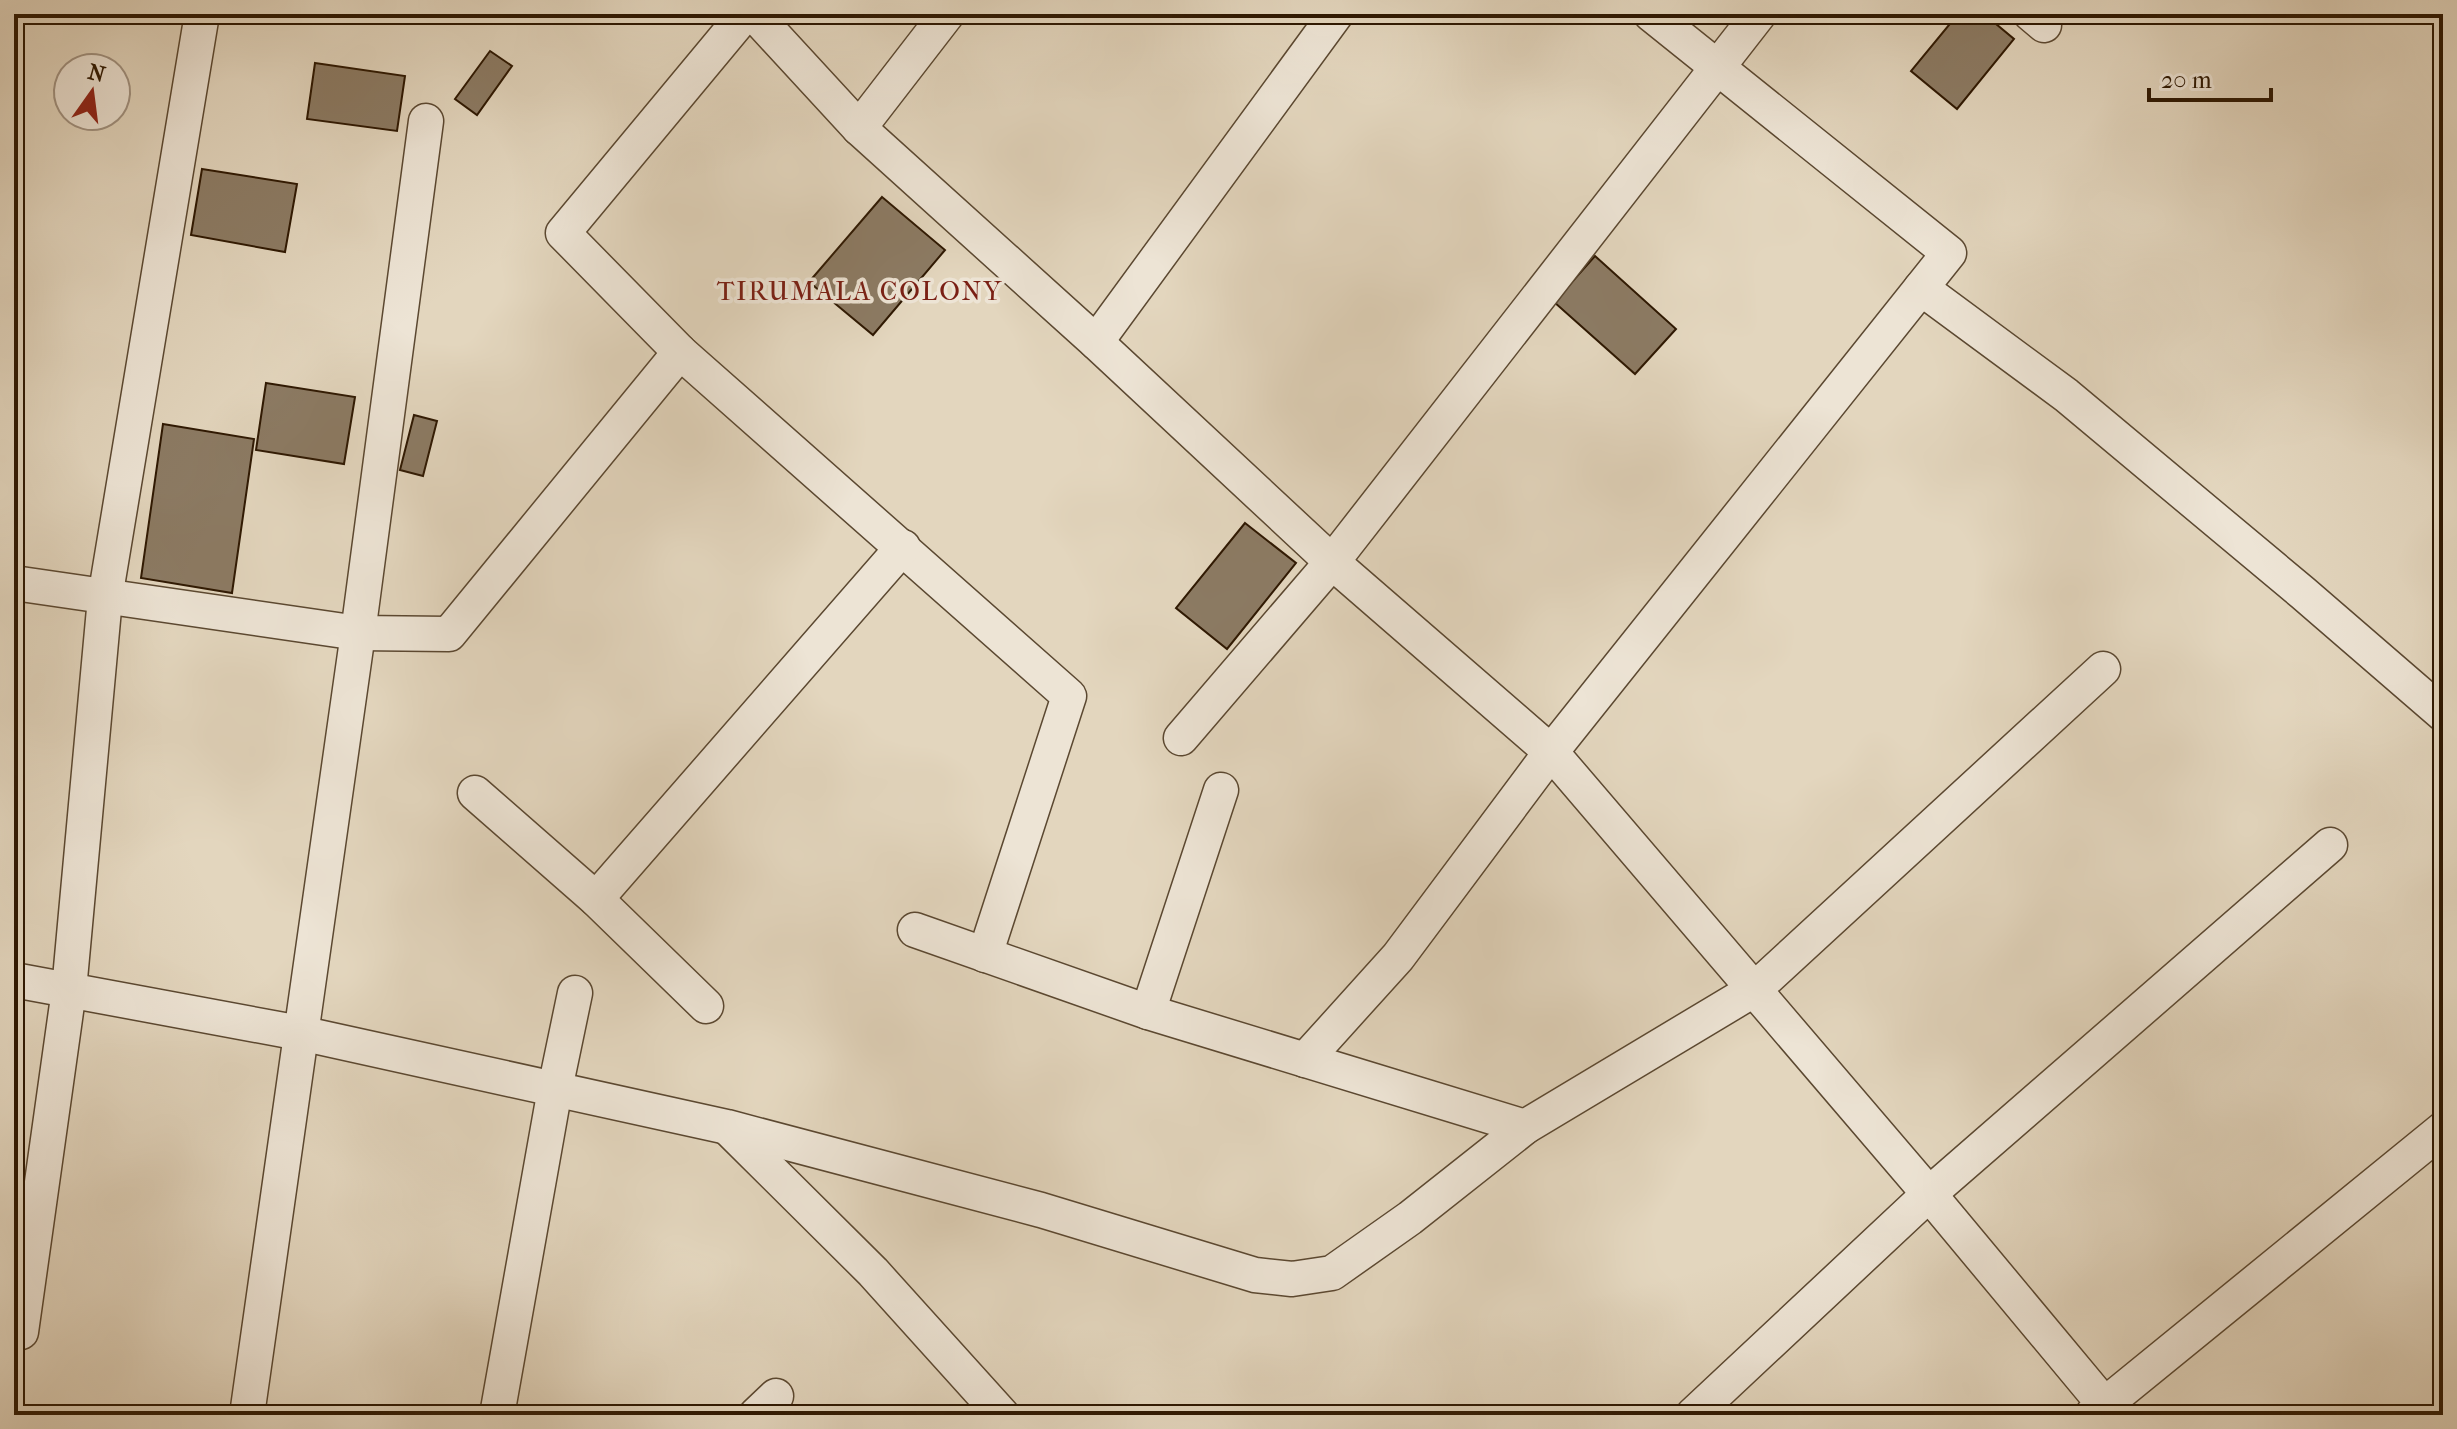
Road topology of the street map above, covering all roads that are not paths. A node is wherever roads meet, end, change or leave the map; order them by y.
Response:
1 (202, 14) edge
2 (745, 14) edge
3 (754, 14) edge
4 (947, 14) edge
5 (1336, 14) edge
6 (1651, 14) edge
7 (1759, 14) edge
8 (1718, 66) junction
9 (426, 121) dead end
10 (859, 128) junction
11 (1921, 288) junction
12 (1096, 342) junction
13 (680, 352) junction
14 (903, 547) junction
15 (1332, 562) junction
16 (14, 583) edge
17 (105, 598) junction
18 (358, 633) junction
19 (2103, 669) dead end
20 (2443, 714) edge
21 (1181, 738) dead end
22 (1551, 752) junction
23 (1221, 790) dead end
24 (475, 793) dead end
25 (2330, 845) dead end
26 (596, 899) junction
27 (915, 930) dead end
28 (985, 955) junction
29 (14, 980) edge
30 (1755, 989) junction
31 (69, 990) junction
32 (575, 993) dead end
33 (706, 1006) dead end
34 (1148, 1012) junction
35 (300, 1033) junction
36 (1305, 1060) junction
37 (555, 1089) junction
38 (727, 1127) junction
39 (1525, 1127) junction
40 (2443, 1129) edge
41 (1929, 1194) junction
42 (21, 1332) dead end
43 (2103, 1411) edge
44 (247, 1415) edge
45 (497, 1415) edge
46 (1002, 1415) edge
47 (1693, 1415) edge

1 - 17 street
2 - 13 street
3 - 10 street
4 - 10 street
5 - 12 street
6 - 8 street
7 - 8 street
8 - 11 street
8 - 15 street
9 - 18 street
10 - 12 street
11 - 20 street
11 - 22 street
12 - 15 street
13 - 14 street
13 - 18 street
14 - 26 street
14 - 28 street
15 - 21 street
15 - 22 street
16 - 17 street
17 - 18 street
17 - 31 street
18 - 35 street
19 - 30 street
22 - 30 street
22 - 36 street
23 - 34 street
24 - 26 street
25 - 41 street
26 - 33 street
27 - 28 street
28 - 34 street
29 - 31 street
30 - 39 street
30 - 41 street
31 - 35 street
31 - 42 street
32 - 37 street
34 - 36 street
35 - 37 street
35 - 44 street
36 - 39 street
37 - 38 street
37 - 45 street
38 - 39 street
38 - 46 street
40 - 43 street
41 - 43 street
41 - 47 street

